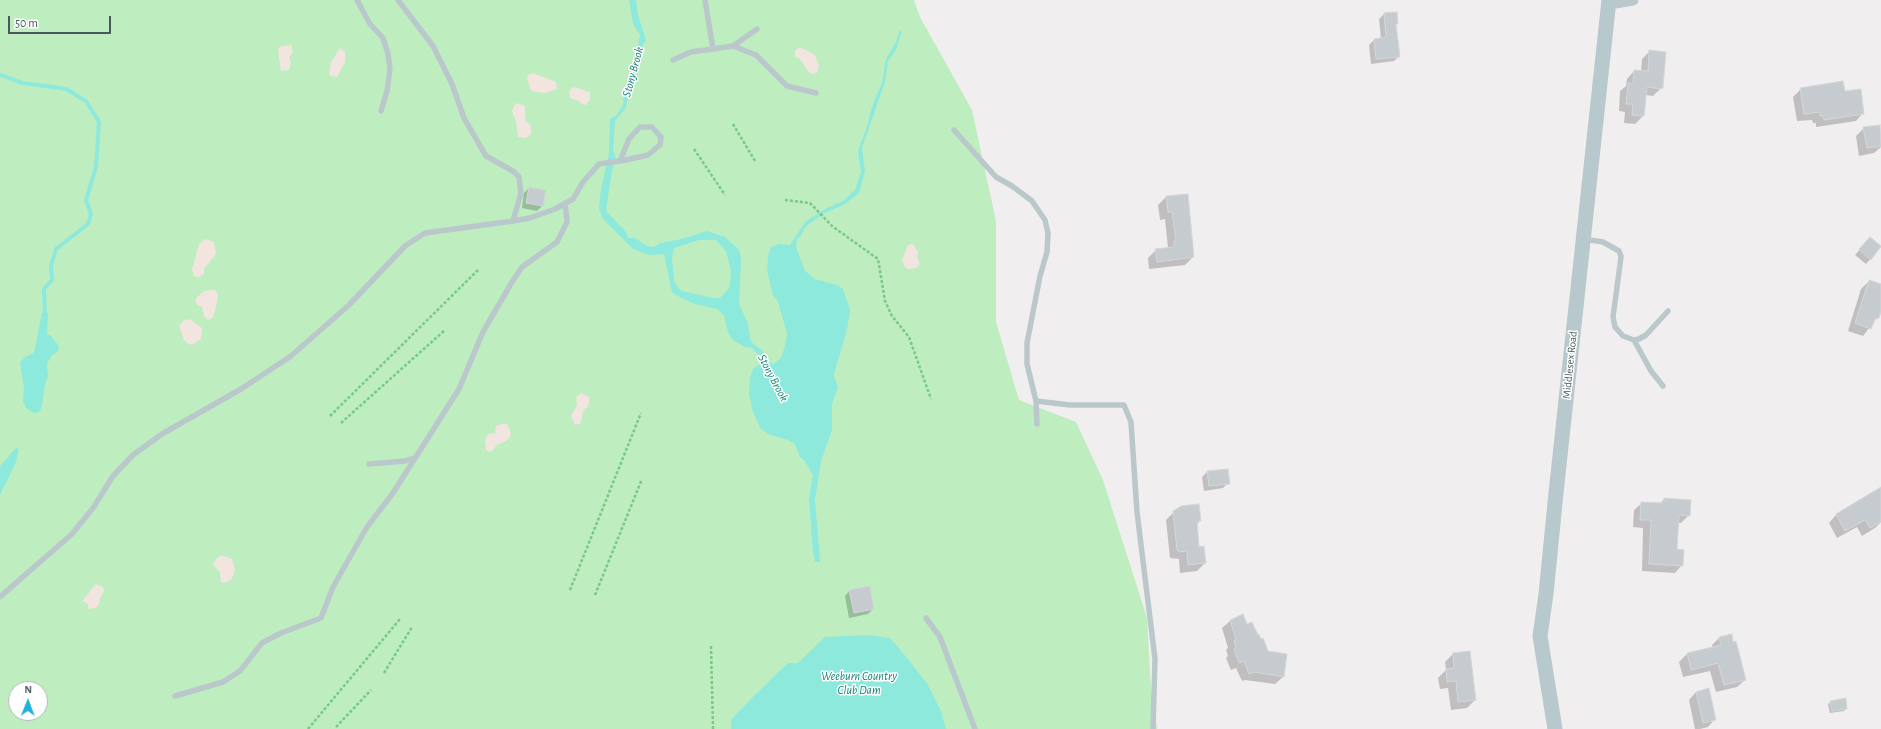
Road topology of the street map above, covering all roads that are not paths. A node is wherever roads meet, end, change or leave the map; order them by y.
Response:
1 (356, 0) edge
2 (398, 0) edge
3 (705, 0) edge
4 (1633, 0) edge
5 (1609, 2) edge
6 (757, 29) dead end
7 (733, 46) junction
8 (712, 49) junction
9 (673, 60) dead end
10 (816, 93) dead end
11 (381, 112) dead end
12 (954, 130) dead end
13 (618, 161) junction
14 (565, 203) junction
15 (513, 221) junction
16 (1583, 239) junction
17 (1668, 310) dead end
18 (1634, 340) junction
19 (1663, 386) dead end
20 (1036, 401) junction
21 (1037, 424) dead end
22 (414, 458) junction
23 (369, 464) dead end
24 (0, 596) edge
25 (926, 618) dead end
26 (175, 696) dead end
27 (975, 729) edge
28 (1153, 729) edge
29 (1555, 729) edge

1 - 11 lane
2 - 15 lane
3 - 8 lane
4 - 5 street
5 - 16 main road, Middlesex Road
6 - 7 lane
7 - 8 lane
7 - 10 lane
8 - 9 lane
12 - 20 lane
13 - 13 lane
13 - 14 lane
14 - 15 lane
14 - 22 lane
15 - 24 lane
16 - 18 lane
16 - 29 main road, Middlesex Road
17 - 18 lane
18 - 19 lane
20 - 21 lane
20 - 28 lane
22 - 23 lane
22 - 26 lane
25 - 27 lane

